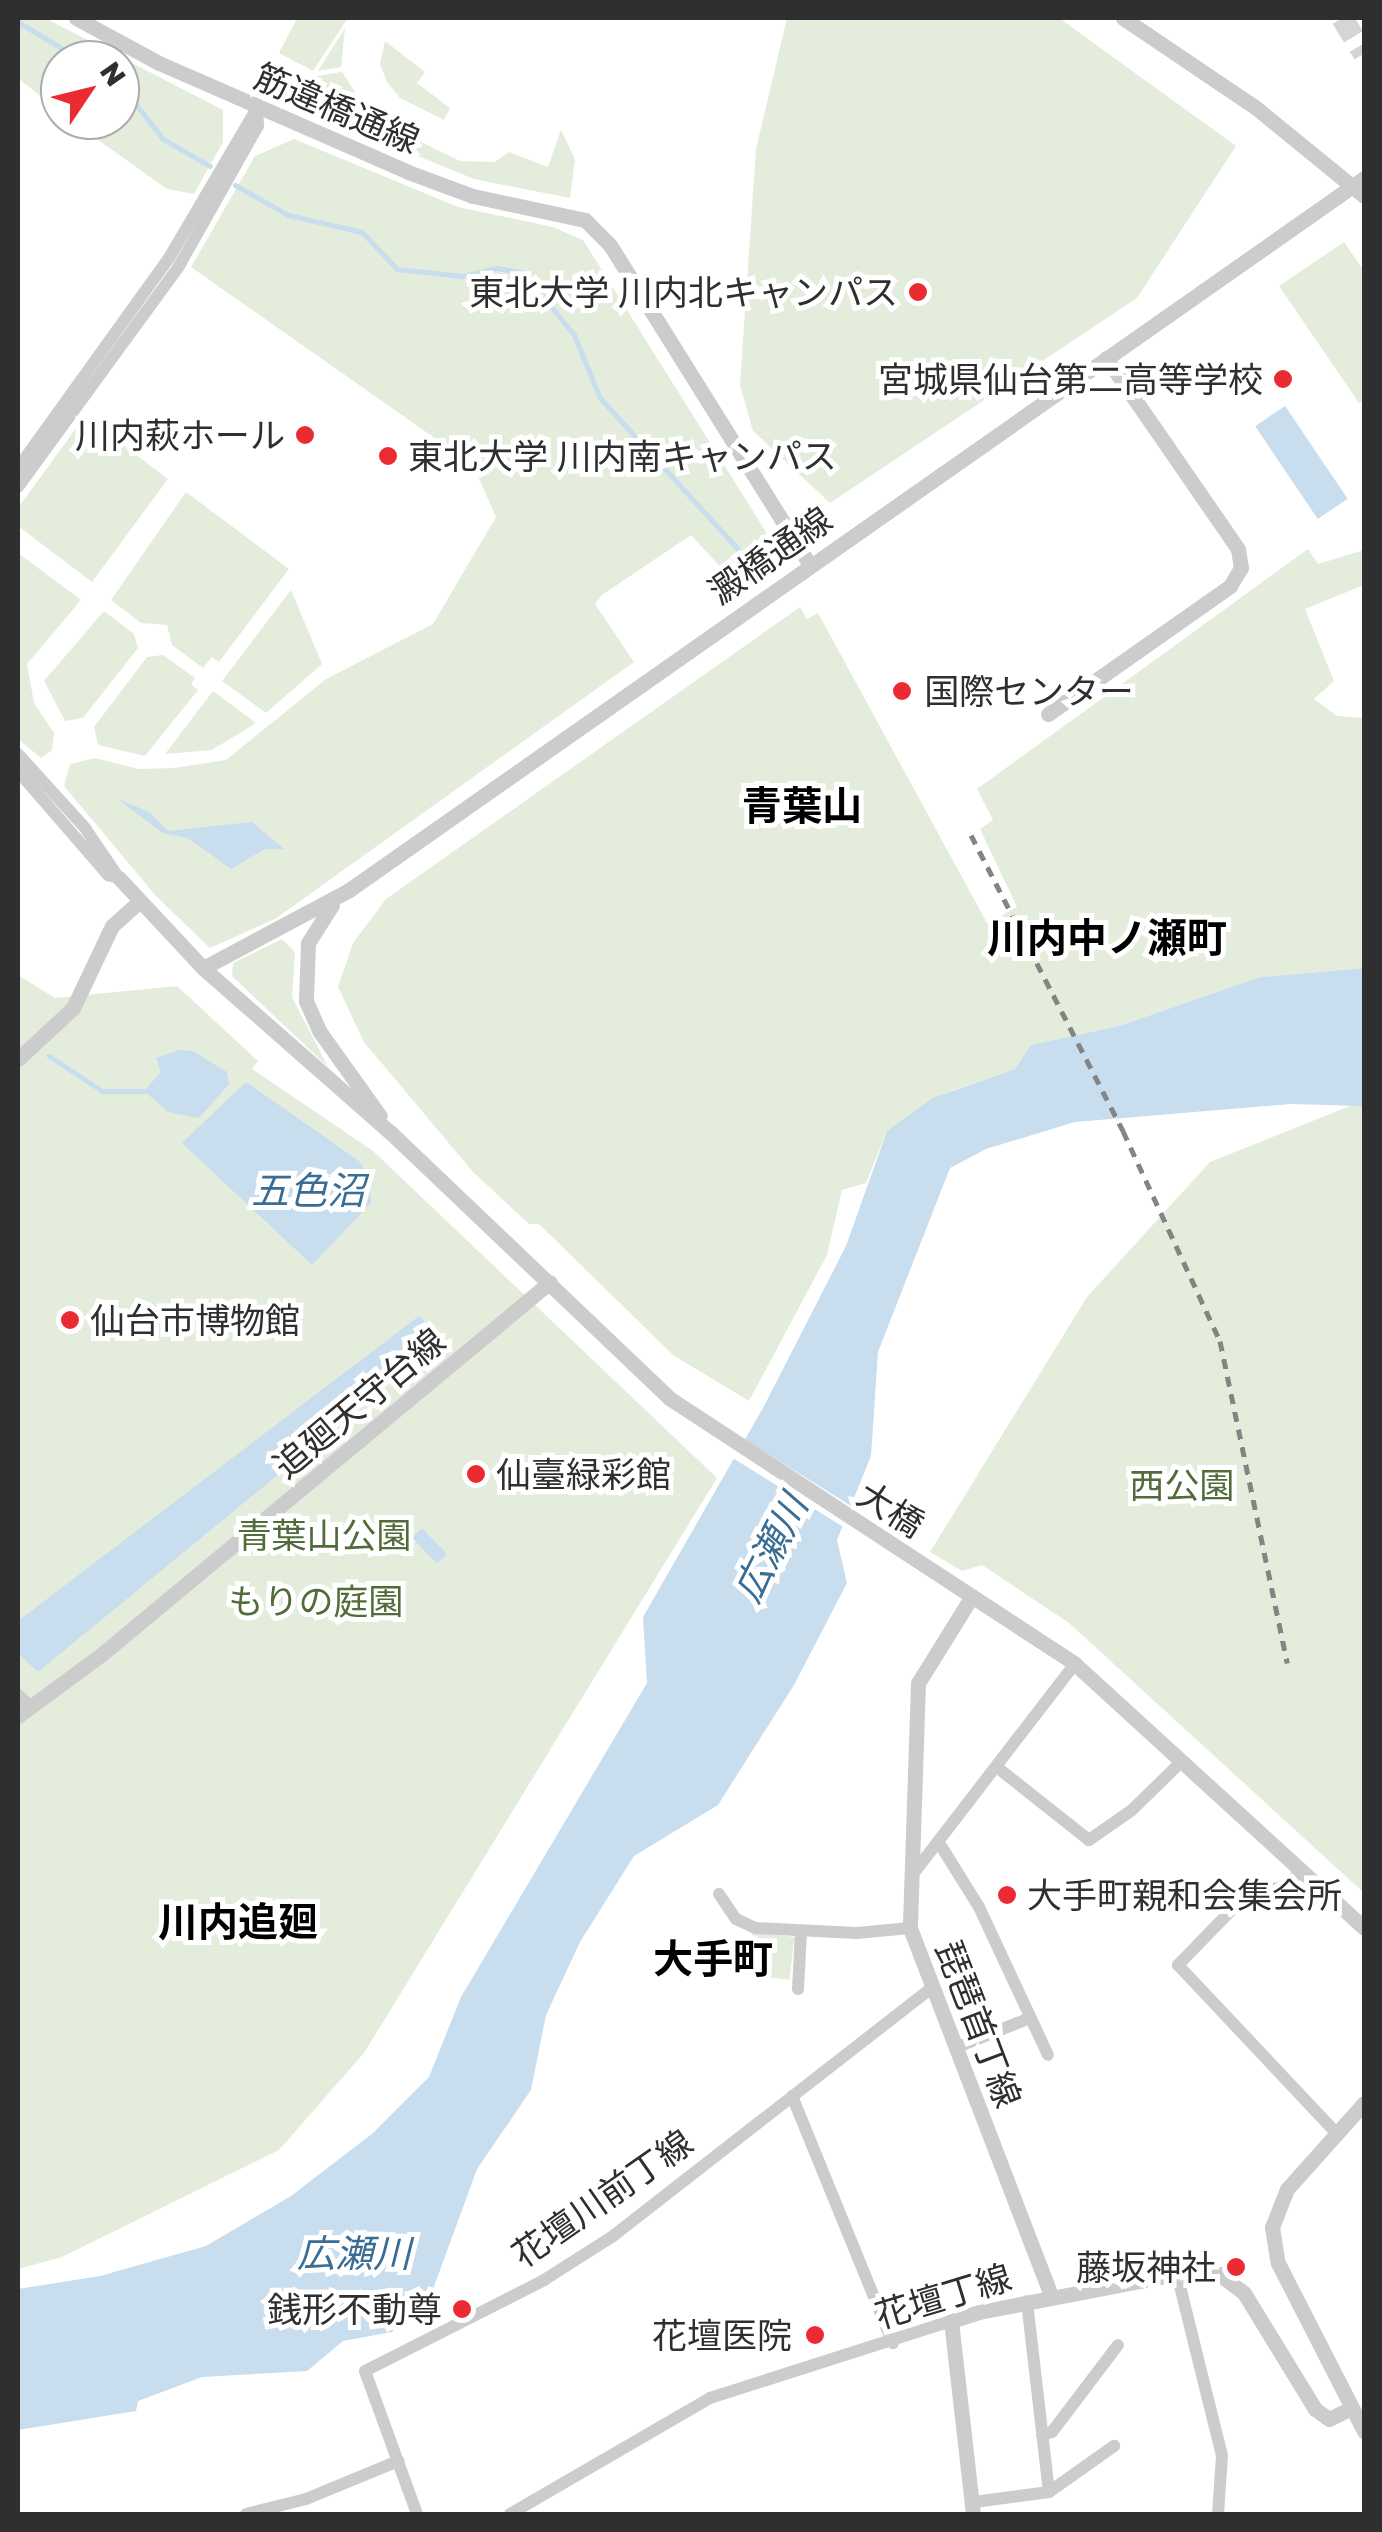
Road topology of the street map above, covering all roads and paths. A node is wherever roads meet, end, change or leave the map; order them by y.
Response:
1 (76, 18) edge
2 (1124, 18) edge
3 (258, 108) junction
4 (1362, 186) edge
5 (1106, 358) junction
6 (18, 468) edge
7 (18, 486) edge
8 (809, 564) junction
9 (1048, 714) dead end
10 (18, 754) edge
11 (18, 771) edge
12 (119, 878) junction
13 (349, 890) junction
14 (139, 902) junction
15 (203, 968) junction
16 (18, 1059) edge
17 (390, 1132) junction
18 (550, 1282) junction
19 (966, 1592) junction
20 (1075, 1664) junction
21 (18, 1695) edge
22 (24, 1712) edge
23 (1182, 1761) junction
24 (998, 1768) junction
25 (940, 1846) junction
26 (1302, 1872) junction
27 (912, 1874) junction
28 (719, 1894) dead end
29 (910, 1928) junction
30 (1364, 1928) edge
31 (801, 1932) junction
32 (932, 1988) junction
33 (798, 1989) dead end
34 (1030, 2018) junction
35 (956, 2048) junction
36 (1048, 2055) dead end
37 (792, 2096) junction
38 (1364, 2103) edge
39 (1337, 2134) junction
40 (1177, 2274) junction
41 (1052, 2297) junction
42 (1027, 2301) junction
43 (951, 2320) junction
44 (893, 2343) junction
45 (1118, 2345) dead end
46 (1352, 2408) junction
47 (1364, 2431) edge
48 (1042, 2434) junction
49 (1114, 2446) dead end
50 (398, 2461) junction
51 (1049, 2492) junction
52 (974, 2508) edge
53 (246, 2514) edge
54 (417, 2514) edge
55 (510, 2514) edge
56 (1218, 2514) edge

1 - 3 street, 筋違橋通線
2 - 4 street
3 - 6 street
3 - 7 street
3 - 8 street, 筋違橋通線
4 - 5 street, 澱橋通線
5 - 8 street, 澱橋通線
5 - 9 street
8 - 13 street, 澱橋通線
10 - 12 street
11 - 12 street
12 - 14 street
13 - 15 street, 澱橋通線
13 - 17 street
14 - 15 street
14 - 16 street
15 - 17 street
17 - 18 street, 大橋
18 - 19 street, 大橋
18 - 22 street, 追廻天守台線
19 - 20 street, 大橋
19 - 27 street, 琵琶首丁線
20 - 23 street, 大橋
20 - 24 street
21 - 22 street, 追廻天守台線
23 - 24 street
23 - 26 street, 大橋
24 - 25 street
25 - 27 street
25 - 34 street
26 - 30 street, 大橋
26 - 39 street
27 - 29 street, 琵琶首丁線
28 - 31 street
29 - 31 street
29 - 32 street, 琵琶首丁線
31 - 33 street
32 - 35 street, 琵琶首丁線
32 - 37 street, 花壇川前丁線
34 - 35 street
34 - 36 street
35 - 41 street, 琵琶首丁線
37 - 44 street
37 - 50 street, 花壇川前丁線
38 - 39 street
39 - 46 street
40 - 41 street, 花壇丁線
40 - 46 street, 花壇丁線
40 - 56 street
41 - 42 street, 花壇丁線
42 - 43 street, 花壇丁線
42 - 48 street
43 - 44 street, 花壇丁線
43 - 52 street
44 - 55 street, 花壇丁線
45 - 48 street
46 - 47 street
48 - 51 street
49 - 51 street
50 - 53 street
50 - 54 street
51 - 52 street

